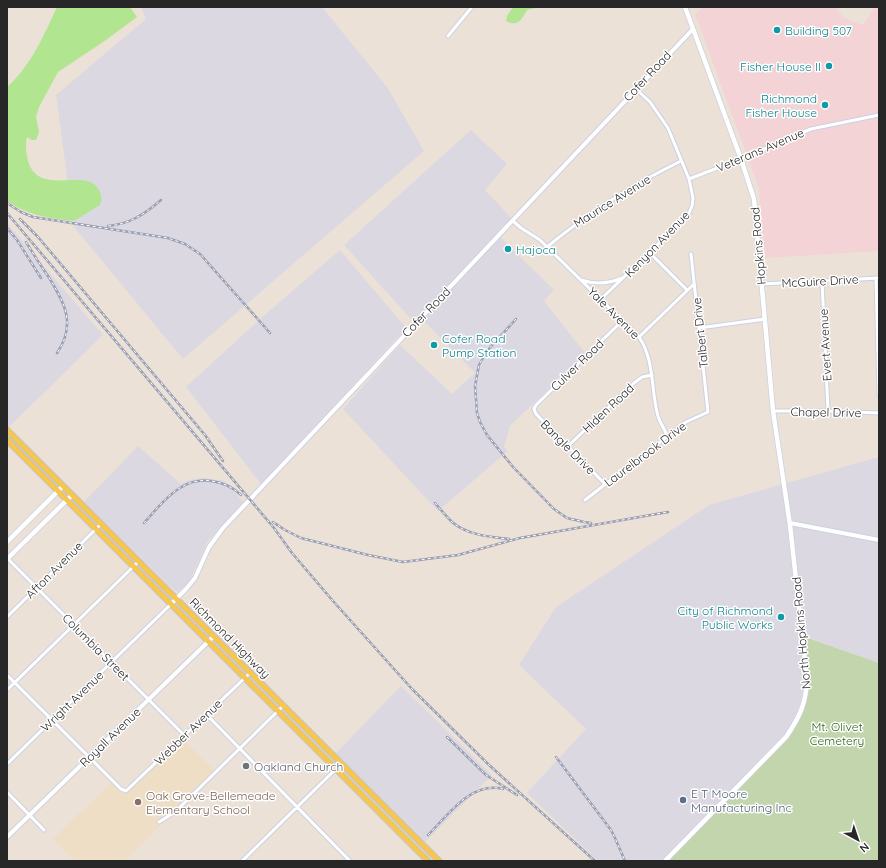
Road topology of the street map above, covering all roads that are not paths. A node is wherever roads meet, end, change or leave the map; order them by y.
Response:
1 (472, 7) edge
2 (685, 7) edge
3 (693, 28) junction
4 (448, 36) dead end
5 (636, 89) junction
6 (879, 115) edge
7 (741, 159) junction
8 (681, 161) junction
9 (689, 179) junction
10 (513, 221) junction
11 (547, 247) junction
12 (650, 253) junction
13 (691, 254) dead end
14 (624, 278) junction
15 (877, 278) edge
16 (579, 279) junction
17 (822, 280) junction
18 (694, 283) junction
19 (761, 284) junction
20 (687, 290) junction
21 (600, 300) junction
22 (765, 319) junction
23 (622, 321) junction
24 (700, 328) junction
25 (639, 336) junction
26 (652, 375) junction
27 (879, 395) edge
28 (534, 409) joint
29 (773, 411) junction
30 (828, 411) junction
31 (708, 412) joint
32 (879, 413) edge
33 (7, 430) edge
34 (667, 435) junction
35 (7, 440) edge
36 (567, 447) junction
37 (605, 484) junction
38 (63, 486) junction
39 (58, 492) junction
40 (72, 495) junction
41 (786, 495) joint
42 (585, 500) dead end
43 (67, 501) junction
44 (790, 523) junction
45 (101, 524) junction
46 (96, 529) junction
47 (879, 540) edge
48 (7, 542) edge
49 (7, 559) edge
50 (138, 562) junction
51 (133, 567) junction
52 (37, 588) junction
53 (176, 599) junction
54 (171, 604) junction
55 (7, 616) edge
56 (74, 625) junction
57 (214, 636) junction
58 (208, 642) junction
59 (112, 662) junction
60 (250, 673) junction
61 (7, 675) edge
62 (245, 678) junction
63 (14, 683) junction
64 (7, 690) edge
65 (149, 699) junction
66 (283, 706) junction
67 (278, 711) junction
68 (207, 715) junction
69 (52, 720) junction
70 (185, 736) junction
71 (240, 748) junction
72 (90, 757) junction
73 (7, 764) edge
74 (341, 764) junction
75 (336, 769) junction
76 (7, 792) edge
77 (297, 807) junction
78 (30, 815) junction
79 (159, 822) dead end
80 (44, 830) dead end
81 (7, 837) edge
82 (242, 861) edge
83 (350, 861) edge
84 (428, 861) edge
85 (439, 861) edge
86 (666, 861) edge

1 - 4 street
2 - 3 main road, Hopkins Road
3 - 5 street, Cofer Road
3 - 7 main road, Hopkins Road
5 - 8 street, Kenyon Avenue
5 - 10 street, Cofer Road
6 - 7 street, Veterans Avenue
7 - 9 street, Veterans Avenue
7 - 19 main road, Hopkins Road
8 - 9 street, Kenyon Avenue
8 - 11 street, Maurice Avenue
9 - 12 street, Kenyon Avenue
10 - 11 street, Yale Avenue
10 - 53 street, Cofer Road
11 - 16 street, Yale Avenue
12 - 14 street, Kenyon Avenue
12 - 20 street
13 - 18 street, Talbert Drive
14 - 16 street
14 - 21 street, Kenyon Avenue
15 - 17 street, McGuire Drive
15 - 27 street
16 - 21 street, Yale Avenue
17 - 19 street, McGuire Drive
17 - 30 street, Evert Avenue
18 - 20 street
18 - 24 street, Talbert Drive
19 - 22 main road, Hopkins Road
20 - 25 street
21 - 23 street, Yale Avenue
22 - 24 street
22 - 29 main road, Hopkins Road
23 - 25 street, Yale Avenue
23 - 28 street, Culver Road
24 - 31 street, Talbert Drive
25 - 26 street, Yale Avenue
26 - 34 street, Yale Avenue
26 - 36 street, Hiden Road
28 - 36 street, Bangle Drive
29 - 30 street, Chapel Drive
29 - 41 main road, Hopkins Road
30 - 32 street, Chapel Drive
31 - 34 street, Laurelbrook Drive
33 - 38 main road, Richmond Highway
34 - 37 street, Laurelbrook Drive
35 - 39 main road, Richmond Highway
36 - 37 street, Bangle Drive
37 - 42 street, Laurelbrook Drive
38 - 39 main road
38 - 40 main road, Richmond Highway
39 - 43 main road, Richmond Highway
39 - 48 main road
40 - 43 main road
40 - 45 main road, Richmond Highway
41 - 44 main road, North Hopkins Road
43 - 46 main road, Richmond Highway
43 - 49 main road
44 - 47 street
44 - 86 main road, North Hopkins Road
45 - 46 street, Afton Avenue
45 - 50 main road, Richmond Highway
46 - 51 main road, Richmond Highway
46 - 52 street, Afton Avenue
49 - 52 street, Columbia Street
50 - 51 street
50 - 53 main road, Richmond Highway
51 - 54 main road, Richmond Highway
51 - 56 street
52 - 55 street, Afton Avenue
52 - 56 street, Columbia Street
53 - 54 street, Cofer Road
53 - 57 main road, Richmond Highway
54 - 58 main road, Richmond Highway
54 - 59 street, Wright Avenue
56 - 59 street, Columbia Street
56 - 63 street
57 - 58 street, Royall Avenue
57 - 60 main road, Richmond Highway
58 - 62 main road, Richmond Highway
58 - 65 street, Royall Avenue
59 - 65 street, Columbia Street
59 - 69 street, Wright Avenue
60 - 62 street, Webber Avenue
60 - 66 main road, Richmond Highway
61 - 63 street
62 - 67 main road, Richmond Highway
62 - 68 street, Webber Avenue
63 - 64 street
63 - 69 street
65 - 70 street, Columbia Street
65 - 72 street, Royall Avenue
66 - 67 street
66 - 74 main road, Richmond Highway
67 - 71 street
67 - 75 main road, Richmond Highway
68 - 70 street, Webber Avenue
68 - 71 street
69 - 72 street
69 - 73 street, Wright Avenue
70 - 72 street, Webber Avenue
71 - 77 street
71 - 79 street
72 - 78 street, Royall Avenue
74 - 75 street
74 - 85 main road, Richmond Highway
75 - 77 street
75 - 84 main road, Richmond Highway
76 - 78 street
77 - 82 street
77 - 83 street
78 - 80 street
78 - 81 street, Royall Avenue

